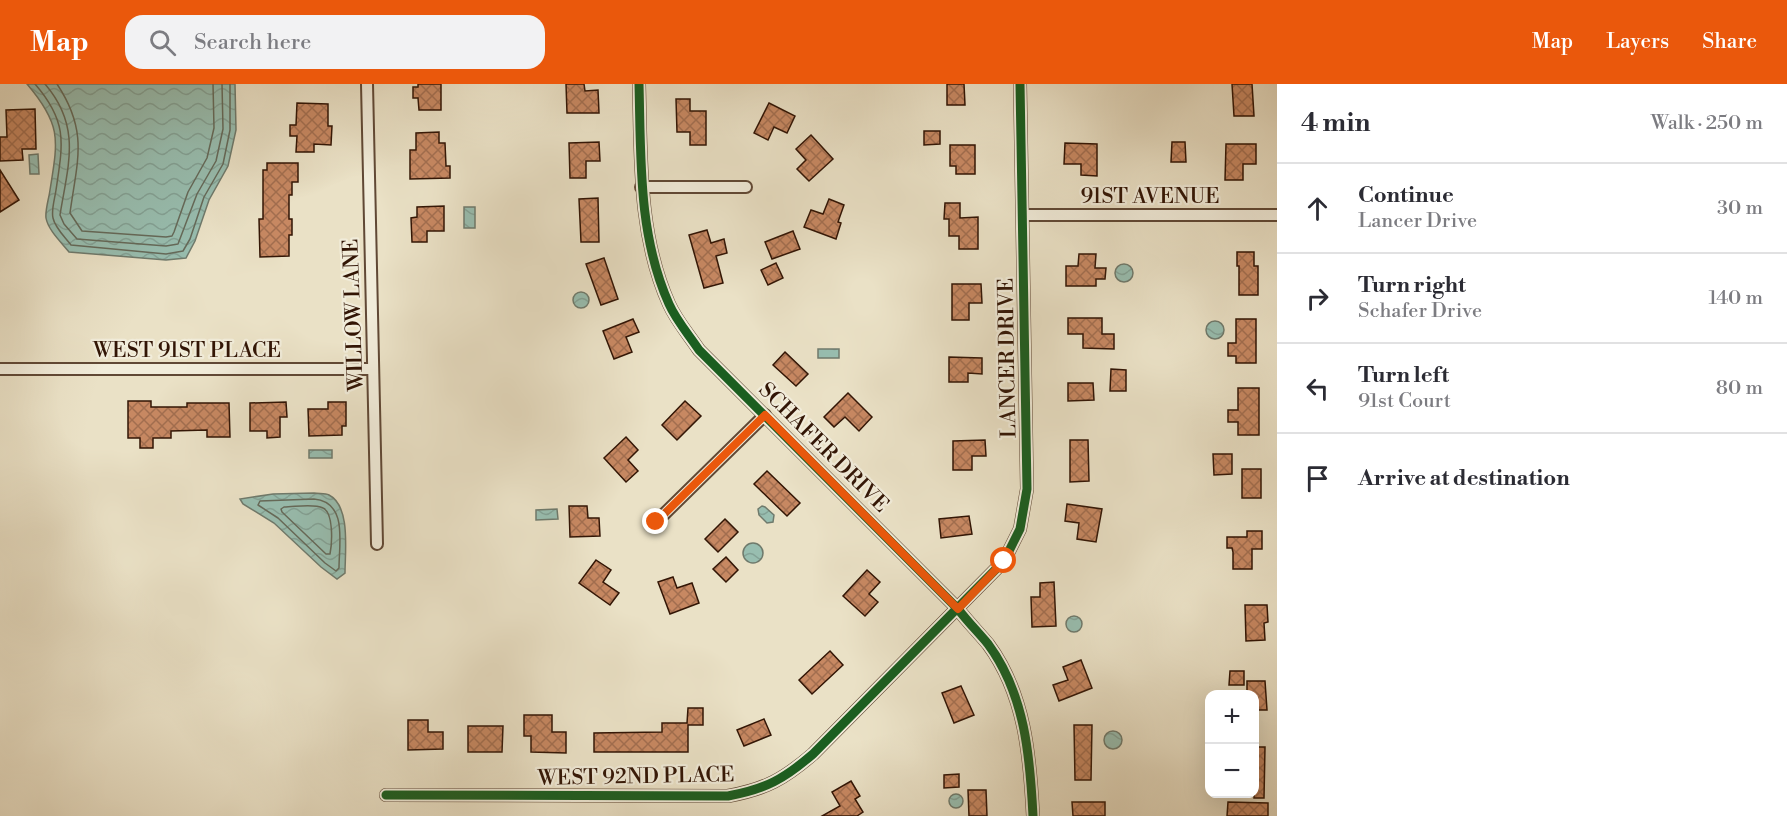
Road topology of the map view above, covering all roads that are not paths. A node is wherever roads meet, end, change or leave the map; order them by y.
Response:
1 (367, 84) edge
2 (639, 84) edge
3 (1020, 84) edge
4 (641, 187) junction
5 (746, 187) dead end
6 (1023, 215) junction
7 (1277, 215) edge
8 (0, 369) edge
9 (373, 369) junction
10 (765, 415) junction
11 (656, 522) dead end
12 (377, 544) dead end
13 (958, 609) junction
14 (386, 795) dead end
15 (1033, 816) edge

1 - 9 street, WILLOW LANE
2 - 4 street, SCHAFER DRIVE
3 - 6 street, LANCER DRIVE
4 - 5 street
4 - 10 street, SCHAFER DRIVE
6 - 7 street, 91ST AVENUE
6 - 13 street, LANCER DRIVE
8 - 9 street, WEST 91ST PLACE
9 - 12 street, WILLOW LANE
10 - 11 street
10 - 13 street, SCHAFER DRIVE
13 - 14 street, WEST 92ND PLACE
13 - 15 street, SCHAFER DRIVE

